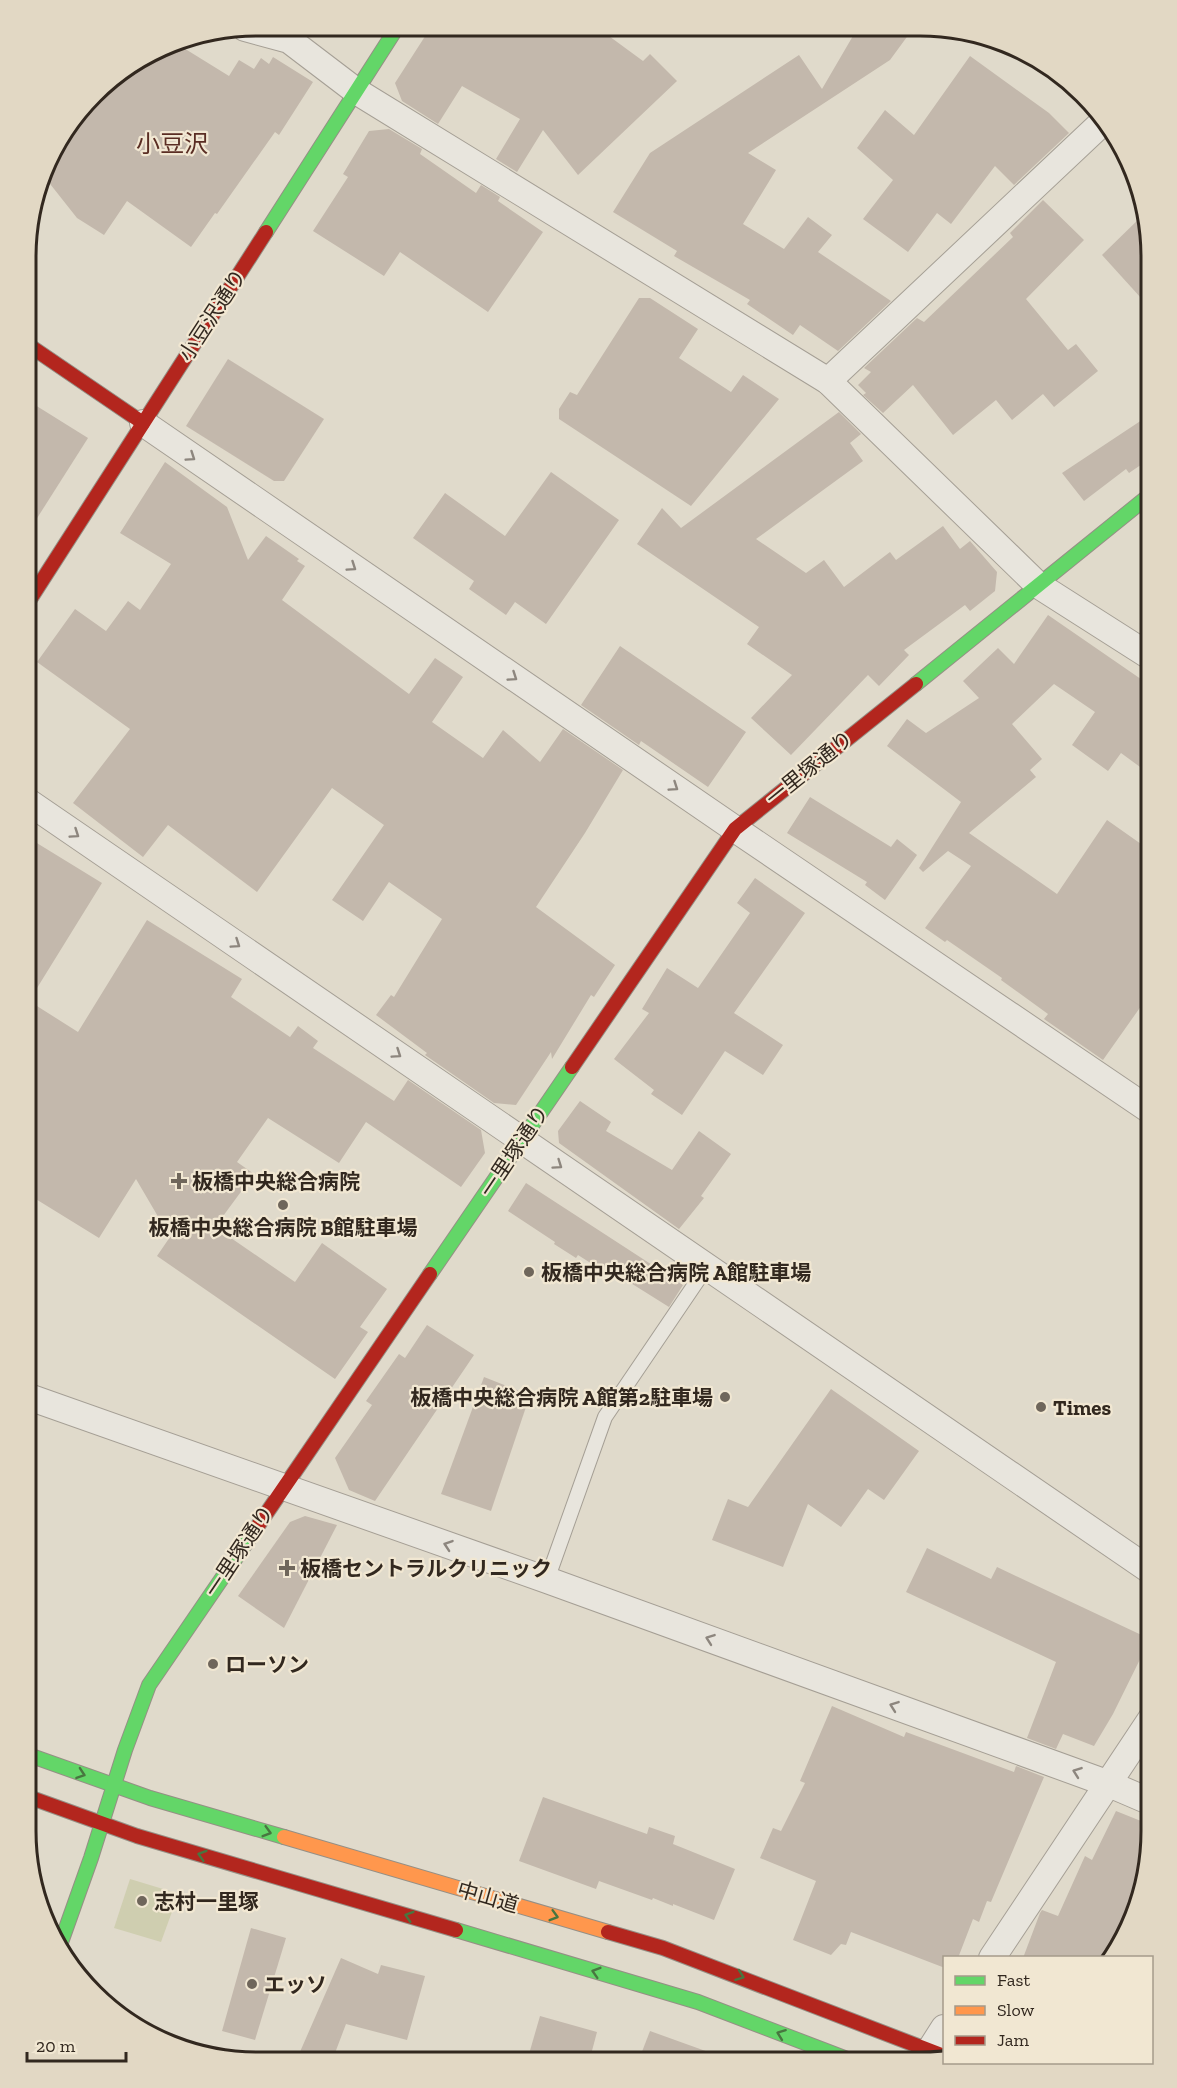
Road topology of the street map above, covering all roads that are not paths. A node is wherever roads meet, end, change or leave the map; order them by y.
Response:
1 (274, 36) edge
2 (392, 36) edge
3 (356, 91) junction
4 (1099, 127) edge
5 (36, 350) edge
6 (828, 381) junction
7 (143, 423) junction
8 (1141, 502) edge
9 (1038, 585) junction
10 (36, 590) edge
11 (1141, 651) edge
12 (36, 807) edge
13 (735, 829) junction
14 (1141, 1104) edge
15 (521, 1139) junction
16 (706, 1268) junction
17 (36, 1400) edge
18 (282, 1488) junction
19 (1141, 1564) edge
20 (547, 1580) junction
21 (1141, 1734) edge
22 (36, 1758) edge
23 (1109, 1784) junction
24 (114, 1785) junction
25 (1141, 1798) edge
26 (36, 1800) edge
27 (101, 1823) junction
28 (63, 1937) edge
29 (993, 1956) edge
30 (943, 2034) edge
31 (829, 2052) edge
32 (934, 2052) edge
33 (937, 2052) edge

1 - 3 street
2 - 3 main road, 小豆沢通り
3 - 6 street
3 - 7 main road, 小豆沢通り
4 - 6 street
5 - 7 main road
6 - 9 street
7 - 10 main road, 小豆沢通り
7 -> 13 street
8 - 9 main road, 一里塚通り
9 - 11 street
9 - 13 main road, 一里塚通り
12 -> 15 street
13 - 14 street
13 - 15 main road, 一里塚通り
15 -> 16 street
15 - 18 main road, 一里塚通り
16 - 19 street
16 - 20 lane
17 - 18 street
20 -> 18 street
18 - 24 main road, 一里塚通り
23 -> 20 street
21 - 23 street
22 -> 24 main road, 中山道
23 - 25 street
23 - 29 street
24 - 27 main road, 一里塚通り
24 -> 32 main road, 中山道
26 - 27 main road, 中山道
27 - 28 main road, 一里塚通り
31 -> 27 main road, 中山道
30 - 33 street

